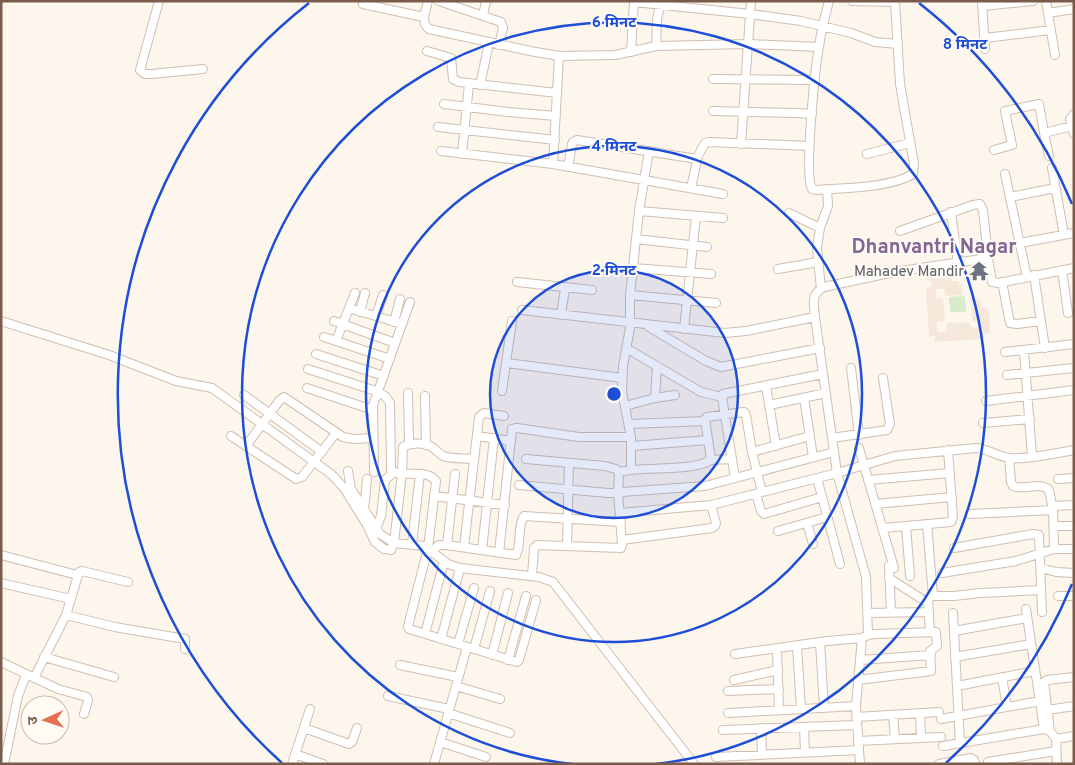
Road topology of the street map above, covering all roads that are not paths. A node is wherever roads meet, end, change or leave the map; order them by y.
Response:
1 (160, 1) edge
2 (428, 1) edge
3 (440, 1) edge
4 (486, 1) edge
5 (751, 1) edge
6 (828, 1) edge
7 (852, 1) edge
8 (895, 1) edge
9 (1033, 1) edge
10 (1046, 1) edge
11 (634, 2) edge
12 (363, 4) dead end
13 (660, 4) junction
14 (982, 4) edge
15 (1074, 9) edge
16 (1048, 12) junction
17 (750, 14) junction
18 (483, 15) junction
19 (424, 17) junction
20 (823, 25) junction
21 (1051, 30) junction
22 (985, 38) junction
23 (489, 43) junction
24 (749, 44) junction
25 (898, 44) junction
26 (499, 45) junction
27 (656, 46) junction
28 (819, 48) junction
29 (985, 49) dead end
30 (427, 51) dead end
31 (631, 52) junction
32 (1055, 55) dead end
33 (559, 56) junction
34 (204, 69) dead end
35 (713, 79) dead end
36 (746, 79) junction
37 (816, 80) junction
38 (469, 84) junction
39 (480, 85) junction
40 (557, 86) junction
41 (444, 104) dead end
42 (467, 107) junction
43 (713, 111) dead end
44 (744, 112) junction
45 (812, 114) junction
46 (1074, 114) edge
47 (556, 116) junction
48 (1072, 126) junction
49 (438, 127) dead end
50 (465, 130) junction
51 (1044, 133) junction
52 (1074, 134) edge
53 (555, 140) junction
54 (910, 143) junction
55 (741, 144) junction
56 (809, 146) junction
57 (994, 150) dead end
58 (441, 151) dead end
59 (649, 151) junction
60 (462, 154) junction
61 (867, 154) dead end
62 (699, 155) junction
63 (1049, 156) dead end
64 (553, 164) junction
65 (568, 167) junction
66 (1052, 168) dead end
67 (1004, 174) dead end
68 (644, 180) junction
69 (691, 188) junction
70 (1055, 188) junction
71 (827, 189) junction
72 (723, 194) dead end
73 (1010, 197) junction
74 (639, 210) junction
75 (951, 212) junction
76 (789, 213) dead end
77 (696, 216) junction
78 (723, 218) dead end
79 (820, 228) junction
80 (900, 231) dead end
81 (1074, 233) edge
82 (1064, 235) junction
83 (636, 240) junction
84 (1020, 243) junction
85 (693, 245) junction
86 (707, 247) dead end
87 (988, 258) junction
88 (818, 262) junction
89 (958, 263) junction
90 (633, 268) junction
91 (1074, 268) edge
92 (778, 269) dead end
93 (1062, 270) junction
94 (690, 273) junction
95 (711, 274) dead end
96 (1031, 276) junction
97 (517, 282) dead end
98 (1002, 282) junction
99 (565, 288) junction
100 (821, 289) junction
101 (592, 290) dead end
102 (355, 293) dead end
103 (365, 293) dead end
104 (383, 295) dead end
105 (630, 295) junction
106 (400, 299) dead end
107 (687, 301) junction
108 (410, 302) dead end
109 (716, 304) dead end
110 (349, 308) junction
111 (522, 310) dead end
112 (360, 312) junction
113 (1040, 313) junction
114 (1068, 313) dead end
115 (561, 315) junction
116 (376, 316) junction
117 (815, 317) junction
118 (1, 321) edge
119 (334, 321) dead end
120 (512, 321) dead end
121 (394, 322) junction
122 (630, 323) junction
123 (342, 324) junction
124 (402, 324) junction
125 (646, 325) junction
126 (684, 329) junction
127 (324, 337) dead end
128 (336, 341) junction
129 (396, 343) junction
130 (1074, 344) edge
131 (626, 345) junction
132 (820, 348) junction
133 (1045, 348) junction
134 (1024, 351) junction
135 (1005, 352) dead end
136 (316, 354) dead end
137 (390, 359) junction
138 (506, 363) junction
139 (657, 366) junction
140 (851, 368) dead end
141 (1074, 368) edge
142 (308, 369) dead end
143 (823, 374) junction
144 (1026, 374) junction
145 (1007, 375) dead end
146 (384, 376) junction
147 (622, 378) junction
148 (883, 378) dead end
149 (766, 386) junction
150 (307, 388) dead end
151 (1074, 390) edge
152 (502, 391) dead end
153 (378, 392) junction
154 (826, 392) junction
155 (408, 393) dead end
156 (244, 395) dead end
157 (675, 395) dead end
158 (425, 396) dead end
159 (1029, 396) junction
160 (722, 397) junction
161 (655, 398) junction
162 (804, 398) junction
163 (986, 401) dead end
164 (769, 405) junction
165 (625, 406) junction
166 (373, 410) junction
167 (270, 414) junction
168 (725, 414) junction
169 (504, 416) dead end
170 (1030, 419) junction
171 (705, 421) junction
172 (982, 423) dead end
173 (263, 424) junction
174 (630, 424) junction
175 (336, 433) junction
176 (859, 435) junction
177 (231, 436) dead end
178 (477, 436) junction
179 (810, 436) junction
180 (373, 438) junction
181 (494, 438) junction
182 (631, 438) junction
183 (832, 438) junction
184 (708, 440) junction
185 (510, 441) junction
186 (409, 444) junction
187 (426, 445) junction
188 (246, 446) junction
189 (632, 446) junction
190 (776, 446) junction
191 (859, 448) dead end
192 (948, 450) junction
193 (1074, 450) edge
194 (322, 452) junction
195 (752, 452) junction
196 (834, 452) junction
197 (1032, 456) junction
198 (813, 457) junction
199 (1009, 458) junction
200 (474, 459) junction
201 (732, 459) junction
202 (526, 460) dead end
203 (711, 460) junction
204 (314, 462) junction
205 (569, 463) junction
206 (864, 465) junction
207 (631, 470) junction
208 (348, 471) dead end
209 (374, 472) dead end
210 (619, 472) junction
211 (757, 472) junction
212 (398, 473) junction
213 (837, 473) junction
214 (950, 473) junction
215 (420, 474) junction
216 (455, 474) dead end
217 (735, 478) junction
218 (817, 478) junction
219 (1074, 478) edge
220 (367, 479) dead end
221 (1058, 479) dead end
222 (868, 480) junction
223 (519, 485) dead end
224 (568, 489) junction
225 (618, 493) junction
226 (759, 493) junction
227 (434, 496) junction
228 (822, 497) junction
229 (952, 497) junction
230 (452, 498) junction
231 (470, 500) junction
232 (487, 503) junction
233 (875, 504) junction
234 (505, 505) junction
235 (711, 505) junction
236 (1074, 505) edge
237 (1053, 508) junction
238 (364, 510) junction
239 (620, 513) junction
240 (970, 514) dead end
241 (828, 517) junction
242 (568, 519) junction
243 (621, 522) junction
244 (807, 523) junction
245 (927, 524) junction
246 (906, 526) junction
247 (1054, 526) junction
248 (1074, 526) edge
249 (883, 528) junction
250 (376, 529) junction
251 (778, 531) dead end
252 (622, 540) junction
253 (394, 543) junction
254 (412, 544) junction
255 (813, 544) dead end
256 (446, 545) junction
257 (567, 546) junction
258 (464, 548) junction
259 (954, 548) dead end
260 (1054, 549) junction
261 (1074, 549) edge
262 (430, 550) junction
263 (482, 550) junction
264 (500, 553) junction
265 (1041, 553) junction
266 (1, 555) edge
267 (444, 561) junction
268 (840, 564) dead end
269 (460, 568) junction
270 (1041, 568) junction
271 (942, 573) dead end
272 (1074, 573) edge
273 (77, 575) junction
274 (532, 576) junction
275 (910, 576) dead end
276 (889, 578) junction
277 (128, 582) dead end
278 (1, 583) edge
279 (474, 588) dead end
280 (1041, 590) junction
281 (490, 591) dead end
282 (508, 593) dead end
283 (526, 596) dead end
284 (932, 596) junction
285 (1058, 596) dead end
286 (1074, 596) edge
287 (71, 599) junction
288 (536, 600) dead end
289 (929, 608) junction
290 (1026, 609) dead end
291 (891, 612) junction
292 (1042, 612) dead end
293 (868, 613) junction
294 (953, 613) dead end
295 (66, 615) junction
296 (1027, 618) junction
297 (954, 631) junction
298 (930, 632) junction
299 (425, 634) junction
300 (865, 637) junction
301 (441, 639) junction
302 (820, 642) junction
303 (458, 644) junction
304 (1031, 644) junction
305 (797, 646) junction
306 (471, 648) junction
307 (185, 649) dead end
308 (777, 649) junction
309 (735, 654) dead end
310 (492, 655) junction
311 (931, 655) junction
312 (44, 657) junction
313 (955, 657) junction
314 (508, 660) junction
315 (860, 660) junction
316 (1, 662) edge
317 (400, 665) dead end
318 (778, 670) junction
319 (1035, 671) junction
320 (1074, 676) edge
321 (30, 677) junction
322 (114, 677) dead end
323 (458, 677) junction
324 (1002, 677) junction
325 (734, 680) dead end
326 (858, 680) junction
327 (456, 686) junction
328 (957, 686) junction
329 (779, 689) junction
330 (728, 691) dead end
331 (388, 696) dead end
332 (500, 699) dead end
333 (1040, 701) junction
334 (856, 706) junction
335 (1074, 706) edge
336 (1007, 707) junction
337 (824, 708) junction
338 (310, 709) dead end
339 (801, 709) junction
340 (779, 710) junction
341 (1047, 710) junction
342 (449, 711) junction
343 (728, 712) dead end
344 (920, 713) junction
345 (84, 714) dead end
346 (893, 715) junction
347 (958, 716) junction
348 (856, 721) junction
349 (804, 727) junction
350 (304, 728) junction
351 (356, 728) dead end
352 (761, 728) junction
353 (723, 730) dead end
354 (1047, 730) junction
355 (510, 733) dead end
356 (1074, 736) edge
357 (941, 737) dead end
358 (921, 738) junction
359 (895, 739) junction
360 (1056, 739) junction
361 (858, 741) junction
362 (440, 742) junction
363 (1074, 742) edge
364 (960, 743) junction
365 (944, 746) dead end
366 (859, 750) junction
367 (1056, 751) junction
368 (805, 752) junction
369 (295, 754) junction
370 (762, 754) junction
371 (486, 757) dead end
372 (716, 757) dead end
373 (988, 762) dead end
374 (4, 764) edge
375 (292, 764) edge
376 (323, 764) edge
377 (434, 764) edge
378 (694, 764) edge
379 (860, 764) edge
380 (939, 764) edge
381 (975, 764) edge
382 (1056, 764) edge

1 - 34 street
2 - 19 street
3 - 18 street
4 - 18 street
5 - 17 street
6 - 20 street
7 - 8 street
8 - 25 street
9 - 14 street
10 - 16 street
11 - 13 street
11 - 31 street
12 - 19 street
13 - 17 street
13 - 27 street
14 - 22 street
15 - 16 street
16 - 21 street
17 - 20 street
17 - 24 street
18 - 26 street
19 - 23 street
20 - 25 street
20 - 28 street
21 - 22 street
21 - 32 street
22 - 29 street
23 - 26 street
23 - 39 street
24 - 27 street
24 - 28 street
24 - 36 street
25 - 54 street
26 - 33 street
27 - 31 street
28 - 37 street
30 - 38 street
31 - 33 street
33 - 40 street
35 - 36 street
36 - 37 street
36 - 44 street
37 - 45 street
38 - 39 street
38 - 42 street
39 - 40 street
40 - 47 street
41 - 42 street
42 - 47 street
42 - 50 street
43 - 44 street
44 - 45 street
44 - 55 street
45 - 56 street
46 - 48 street
47 - 53 street
48 - 51 street
48 - 52 street
49 - 50 street
50 - 53 street
50 - 60 street
51 - 57 street
51 - 63 street
53 - 64 street
54 - 61 street
54 - 71 street
55 - 56 street
55 - 62 street
56 - 71 street
58 - 60 street
59 - 62 street
59 - 65 street
59 - 68 street
60 - 64 street
62 - 69 street
64 - 65 street
65 - 68 street
66 - 70 street
67 - 73 street
68 - 69 street
68 - 74 street
69 - 72 street
70 - 73 street
70 - 82 street
71 - 79 street
73 - 84 street
74 - 77 street
74 - 83 street
75 - 80 street
75 - 87 street
75 - 89 street
76 - 79 street
77 - 78 street
77 - 85 street
79 - 88 street
81 - 82 street
82 - 84 street
83 - 85 street
83 - 90 street
84 - 96 street
85 - 86 street
85 - 94 street
87 - 89 street
87 - 98 street
88 - 92 street
88 - 100 street
89 - 100 street
90 - 94 street
90 - 105 street
91 - 93 street
93 - 96 street
93 - 114 street
94 - 95 street
94 - 107 street
96 - 98 street
96 - 113 street
97 - 99 street
98 - 113 street
99 - 101 street
99 - 115 street
100 - 117 street
102 - 110 street
103 - 112 street
104 - 116 street
105 - 107 street
105 - 122 street
106 - 121 street
107 - 109 street
107 - 126 street
108 - 124 street
110 - 112 street
110 - 123 street
111 - 115 street
112 - 116 street
113 - 133 street
115 - 122 street
116 - 121 street
117 - 126 street
117 - 132 street
118 - 173 street
119 - 123 street
120 - 138 street
121 - 124 street
122 - 125 street
122 - 131 street
123 - 128 street
123 - 129 street
124 - 129 street
125 - 126 street
125 - 132 street
127 - 128 street
128 - 137 street
129 - 137 street
130 - 133 street
131 - 139 street
131 - 147 street
132 - 143 street
133 - 134 street
134 - 135 street
134 - 144 street
136 - 146 street
137 - 146 street
138 - 147 street
138 - 152 street
139 - 160 street
139 - 161 street
140 - 176 street
141 - 144 street
142 - 153 street
143 - 149 street
143 - 154 street
144 - 145 street
144 - 159 street
146 - 153 street
147 - 165 street
148 - 176 street
149 - 160 street
149 - 164 street
150 - 166 street
151 - 159 street
153 - 166 street
153 - 212 street
154 - 162 street
154 - 183 street
155 - 186 street
156 - 167 street
157 - 161 street
158 - 187 street
159 - 163 street
159 - 170 street
160 - 168 street
161 - 165 street
162 - 164 street
162 - 179 street
164 - 190 street
165 - 174 street
166 - 180 street
167 - 173 street
167 - 175 street
167 - 194 street
168 - 171 street
168 - 195 street
168 - 201 street
169 - 178 street
170 - 172 street
170 - 197 street
171 - 174 street
171 - 184 street
173 - 188 street
173 - 204 street
174 - 182 street
175 - 180 street
175 - 194 street
176 - 183 street
177 - 188 street
178 - 181 street
178 - 200 street
179 - 190 street
179 - 198 street
180 - 209 street
181 - 185 street
181 - 232 street
182 - 185 street
182 - 189 street
183 - 196 street
184 - 189 street
184 - 203 street
185 - 234 street
186 - 187 street
186 - 212 street
187 - 200 street
188 - 204 street
189 - 207 street
190 - 195 street
191 - 206 street
192 - 199 street
192 - 206 street
192 - 214 street
193 - 197 street
194 - 204 street
195 - 211 street
196 - 198 street
196 - 213 street
197 - 199 street
198 - 211 street
199 - 237 street
200 - 231 street
201 - 203 street
201 - 217 street
202 - 205 street
203 - 207 street
204 - 253 street
205 - 210 street
205 - 224 street
206 - 213 street
206 - 222 street
207 - 210 street
208 - 238 street
210 - 225 street
211 - 217 street
211 - 226 street
212 - 215 street
212 - 250 street
212 - 253 street
213 - 218 street
213 - 293 street
214 - 222 street
214 - 229 street
215 - 227 street
215 - 254 street
216 - 230 street
217 - 225 street
218 - 226 street
218 - 228 street
219 - 221 street
220 - 238 street
222 - 233 street
223 - 224 street
224 - 225 street
224 - 242 street
225 - 239 street
226 - 228 street
226 - 235 street
227 - 230 street
227 - 262 street
228 - 241 street
229 - 233 street
229 - 245 street
230 - 231 street
230 - 256 street
231 - 232 street
231 - 258 street
232 - 234 street
232 - 263 street
233 - 249 street
234 - 264 street
235 - 239 street
235 - 252 street
236 - 237 street
237 - 240 street
237 - 247 street
238 - 250 street
239 - 243 street
241 - 244 street
241 - 268 street
242 - 243 street
242 - 257 street
242 - 264 street
243 - 252 street
244 - 251 street
244 - 255 street
245 - 246 street
245 - 284 street
246 - 249 street
246 - 275 street
247 - 248 street
247 - 260 street
249 - 276 street
250 - 253 street
252 - 257 street
253 - 254 street
254 - 262 street
256 - 258 street
256 - 262 street
257 - 274 street
258 - 263 street
259 - 265 street
260 - 261 street
260 - 265 street
262 - 267 street
262 - 299 street
263 - 264 street
265 - 270 street
265 - 271 street
266 - 273 street
267 - 269 street
267 - 299 street
269 - 274 street
269 - 301 street
270 - 272 street
270 - 280 street
273 - 277 street
273 - 287 street
274 - 378 street
276 - 289 street
276 - 291 street
278 - 287 street
279 - 303 street
280 - 284 street
280 - 292 street
281 - 306 street
282 - 310 street
283 - 314 street
284 - 289 street
285 - 286 street
287 - 295 street
288 - 314 street
289 - 291 street
289 - 298 street
290 - 296 street
291 - 293 street
293 - 300 street
294 - 297 street
295 - 307 street
295 - 312 street
296 - 297 street
296 - 304 street
297 - 313 street
298 - 300 street
298 - 311 street
299 - 301 street
300 - 302 street
300 - 315 street
301 - 303 street
302 - 305 street
302 - 337 street
303 - 306 street
304 - 313 street
304 - 319 street
305 - 308 street
305 - 339 street
306 - 310 street
306 - 323 street
308 - 309 street
308 - 318 street
310 - 314 street
311 - 315 street
311 - 326 street
312 - 321 street
312 - 322 street
313 - 328 street
315 - 326 street
316 - 321 street
317 - 323 street
318 - 325 street
318 - 329 street
319 - 324 street
319 - 333 street
320 - 341 street
321 - 345 street
321 - 374 street
323 - 327 street
324 - 328 street
324 - 336 street
326 - 334 street
327 - 332 street
327 - 342 street
328 - 347 street
329 - 330 street
329 - 340 street
331 - 342 street
333 - 336 street
333 - 354 street
334 - 337 street
334 - 348 street
335 - 341 street
336 - 347 street
337 - 339 street
338 - 350 street
339 - 340 street
340 - 343 street
341 - 354 street
342 - 355 street
342 - 362 street
344 - 346 street
344 - 347 street
344 - 358 street
346 - 348 street
346 - 359 street
347 - 364 street
348 - 349 street
348 - 361 street
349 - 352 street
349 - 368 street
350 - 351 street
350 - 369 street
352 - 353 street
352 - 370 street
354 - 360 street
354 - 364 street
356 - 360 street
356 - 363 street
357 - 358 street
358 - 359 street
359 - 361 street
360 - 367 street
361 - 366 street
362 - 371 street
362 - 377 street
364 - 365 street
366 - 368 street
366 - 379 street
367 - 373 street
367 - 382 street
368 - 370 street
369 - 375 street
369 - 376 street
370 - 372 street
380 - 381 street

